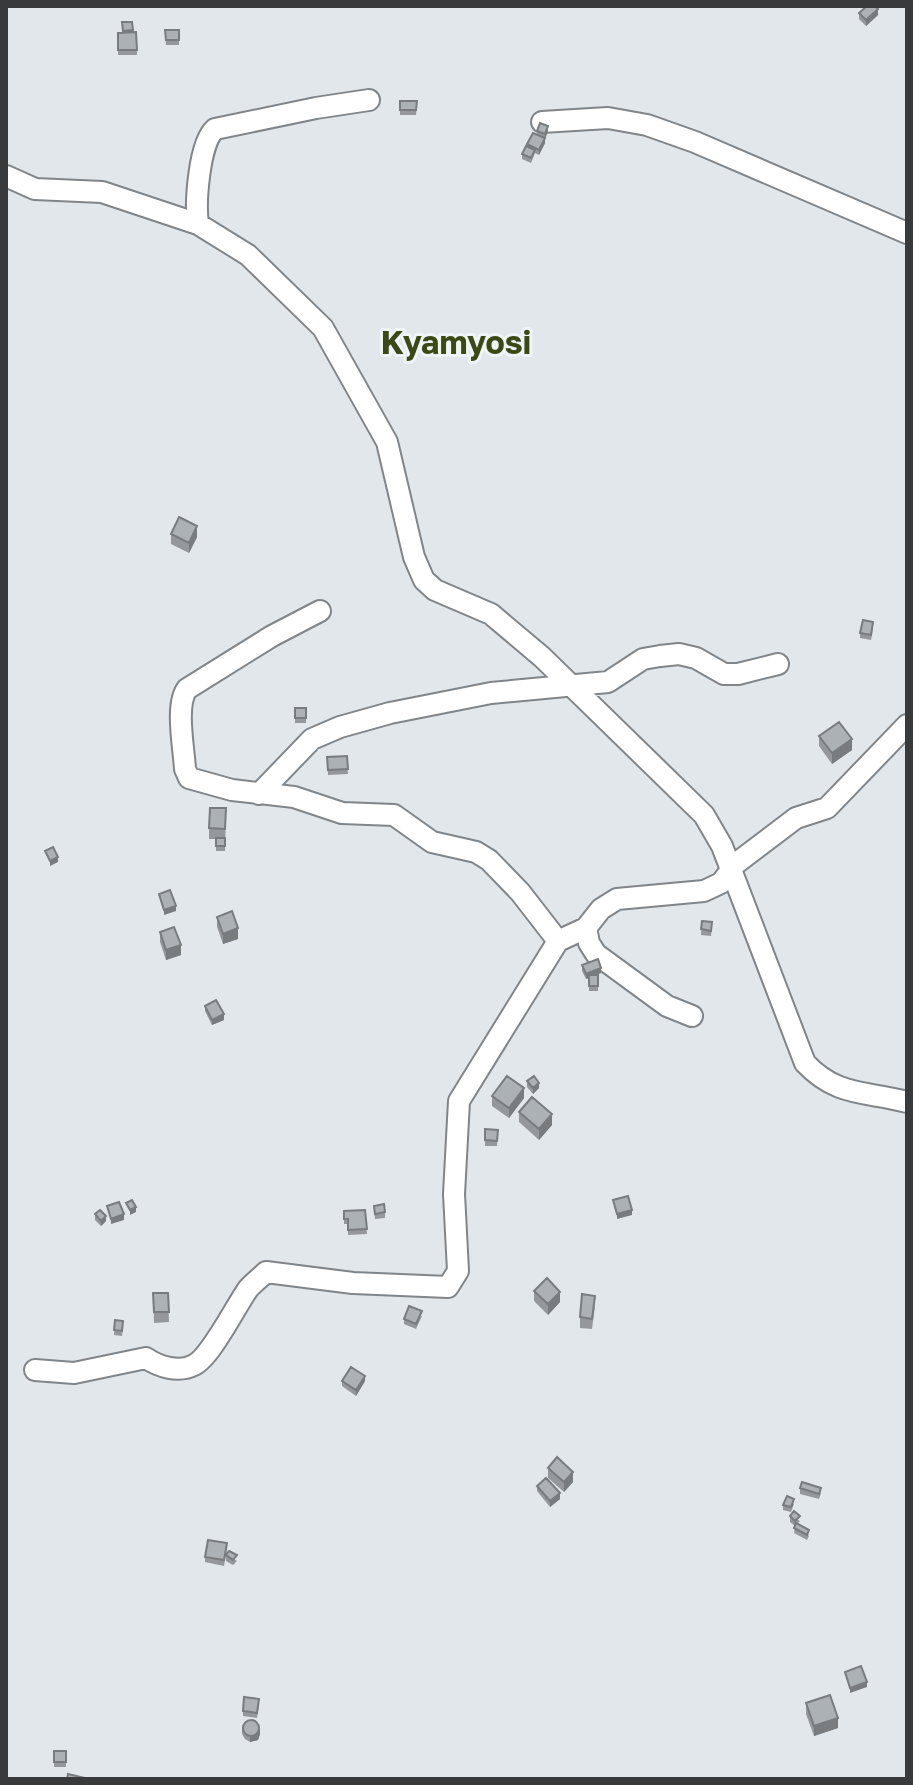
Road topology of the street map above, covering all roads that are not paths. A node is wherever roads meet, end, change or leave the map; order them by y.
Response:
1 (369, 100) dead end
2 (542, 122) edge
3 (6, 176) edge
4 (198, 224) junction
5 (907, 233) edge
6 (320, 611) dead end
7 (778, 664) dead end
8 (569, 685) junction
9 (907, 725) edge
10 (259, 794) junction
11 (731, 869) junction
12 (586, 928) junction
13 (558, 941) junction
14 (692, 1016) dead end
15 (907, 1102) edge
16 (35, 1370) dead end

1 - 4 street
2 - 5 street
3 - 4 street
4 - 8 street
6 - 10 street
7 - 8 street
8 - 10 street
8 - 11 street
9 - 11 street
10 - 13 street
11 - 12 street
11 - 15 street
12 - 13 street
12 - 14 street
13 - 16 street

